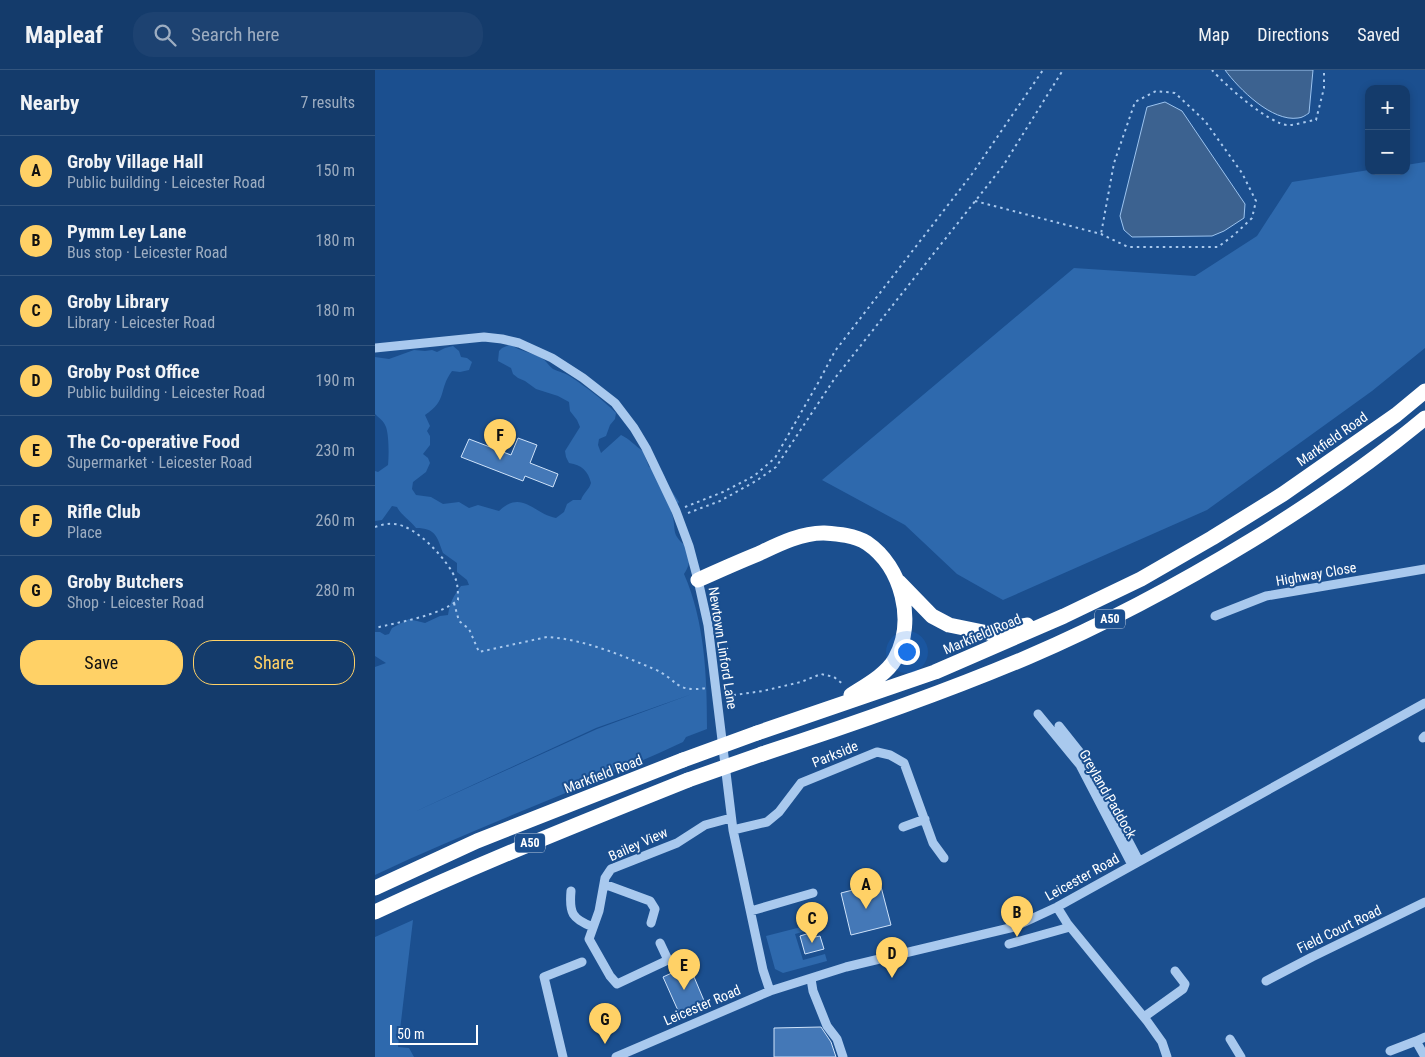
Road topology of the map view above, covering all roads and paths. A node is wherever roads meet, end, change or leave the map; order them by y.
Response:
1 (1043, 70) edge
2 (1063, 70) edge
3 (1212, 70) edge
4 (1324, 70) edge
5 (975, 201) junction
6 (1101, 234) junction
7 (375, 348) edge
8 (1425, 391) edge
9 (1425, 418) edge
10 (677, 514) junction
11 (375, 527) edge
12 (1425, 569) edge
13 (897, 579) junction
14 (698, 580) junction
15 (454, 603) junction
16 (1064, 616) junction
17 (1215, 616) dead end
18 (375, 628) edge
19 (716, 686) junction
20 (845, 686) dead end
21 (717, 697) junction
22 (1425, 703) edge
23 (831, 708) junction
24 (1038, 714) dead end
25 (1059, 726) dead end
26 (731, 818) junction
27 (925, 820) junction
28 (903, 827) dead end
29 (733, 830) junction
30 (944, 858) dead end
31 (1136, 863) junction
32 (604, 884) junction
33 (375, 888) edge
34 (571, 891) dead end
35 (813, 893) dead end
36 (1425, 902) edge
37 (1057, 908) junction
38 (751, 910) junction
39 (375, 912) edge
40 (651, 923) dead end
41 (593, 927) junction
42 (1070, 927) junction
43 (660, 943) dead end
44 (1009, 944) dead end
45 (582, 962) dead end
46 (1175, 971) dead end
47 (811, 979) junction
48 (1266, 981) dead end
49 (770, 991) junction
50 (1144, 1017) junction
51 (1421, 1039) edge
52 (1230, 1040) dead end
53 (1390, 1052) dead end
54 (563, 1057) edge
55 (616, 1057) edge
56 (843, 1057) edge
57 (1167, 1057) edge
58 (1241, 1057) edge
59 (1425, 1057) edge

1 - 10 path
2 - 5 path
3 - 4 path
5 - 6 path
5 - 10 path
6 - 6 path
7 - 10 street, Newtown Linford Lane
8 - 16 highway, Markfield Road / A50
9 - 39 highway, A50, bridge
10 - 14 street, Newtown Linford Lane
11 - 15 path
12 - 17 street, Highway Close
13 - 14 highway
13 - 16 highway
13 - 23 highway
14 - 19 street, Newtown Linford Lane
15 - 18 path
15 - 19 path
16 - 23 highway, Markfield Road / A50
19 - 21 street, Newtown Linford Lane
20 - 21 path
21 - 26 street, Newtown Linford Lane
22 - 31 street, Leicester Road
23 - 33 highway, Markfield Road / A50, bridge
24 - 31 street, Greyland Paddock
25 - 31 street
26 - 29 street, Newtown Linford Lane
26 - 32 street, Bailey View
27 - 28 street
27 - 29 street, Parkside
27 - 30 street, Parkside
29 - 38 street, Newtown Linford Lane
31 - 37 street, Leicester Road
32 - 40 street
32 - 41 street, Bailey View
34 - 41 street
35 - 38 street
36 - 48 street, Field Court Road
37 - 42 street
37 - 47 street, Leicester Road
38 - 49 street, Newtown Linford Lane
41 - 43 street, Bailey View
42 - 44 street
42 - 50 street
45 - 54 street
46 - 50 street
47 - 49 street, Leicester Road
47 - 56 street
49 - 55 street, Leicester Road
50 - 57 street
51 - 53 street
51 - 59 street
52 - 58 street

